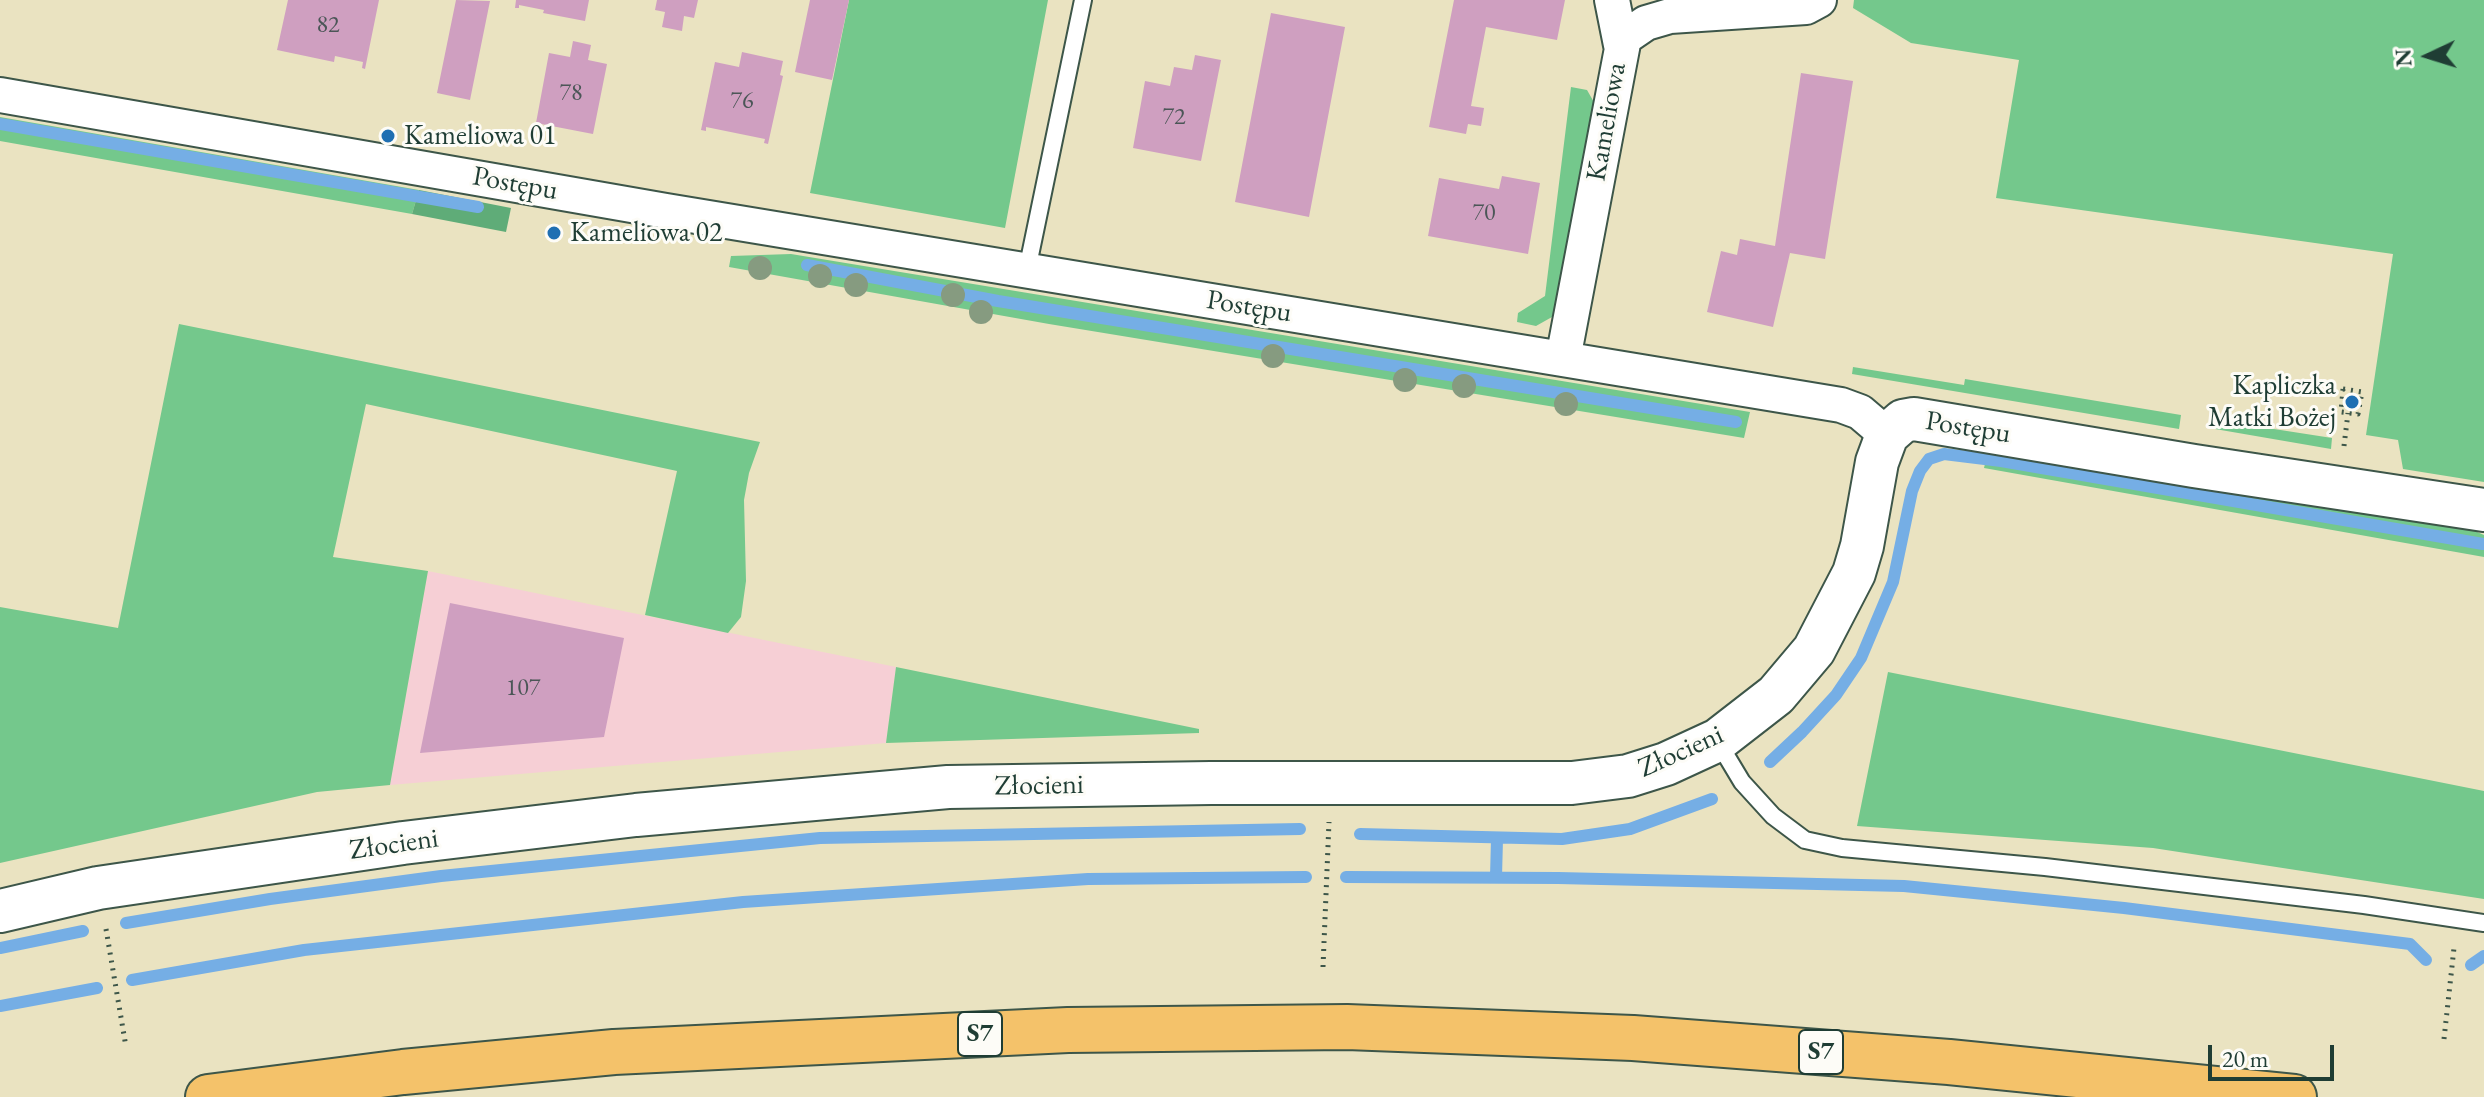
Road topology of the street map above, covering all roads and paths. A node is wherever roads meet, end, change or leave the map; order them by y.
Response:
1 (1083, 0) edge
2 (1612, 0) edge
3 (1819, 0) edge
4 (1621, 45) junction
5 (0, 95) edge
6 (1027, 270) junction
7 (1563, 359) junction
8 (2348, 413) junction
9 (1887, 435) junction
10 (2344, 451) dead end
11 (2484, 510) edge
12 (1718, 740) junction
13 (1338, 782) junction
14 (98, 888) junction
15 (0, 911) edge
16 (2484, 923) edge
17 (2453, 955) dead end
18 (1323, 967) dead end
19 (2444, 1039) dead end
20 (126, 1047) dead end
21 (208, 1097) edge
22 (2294, 1097) edge

1 - 6 lane
2 - 4 street
3 - 4 street, Kameliowa
4 - 7 street, Kameliowa
5 - 6 street, Postępu
6 - 7 street, Postępu
7 - 9 street, Postępu
8 - 8 path
8 - 10 path
9 - 11 street, Postępu
9 - 12 street, Złocieni
12 - 13 street, Złocieni
12 - 16 lane
13 - 14 street, Złocieni
13 - 18 path
14 - 15 street, Złocieni
14 - 20 path
17 - 19 path
21 - 22 highway, S7

